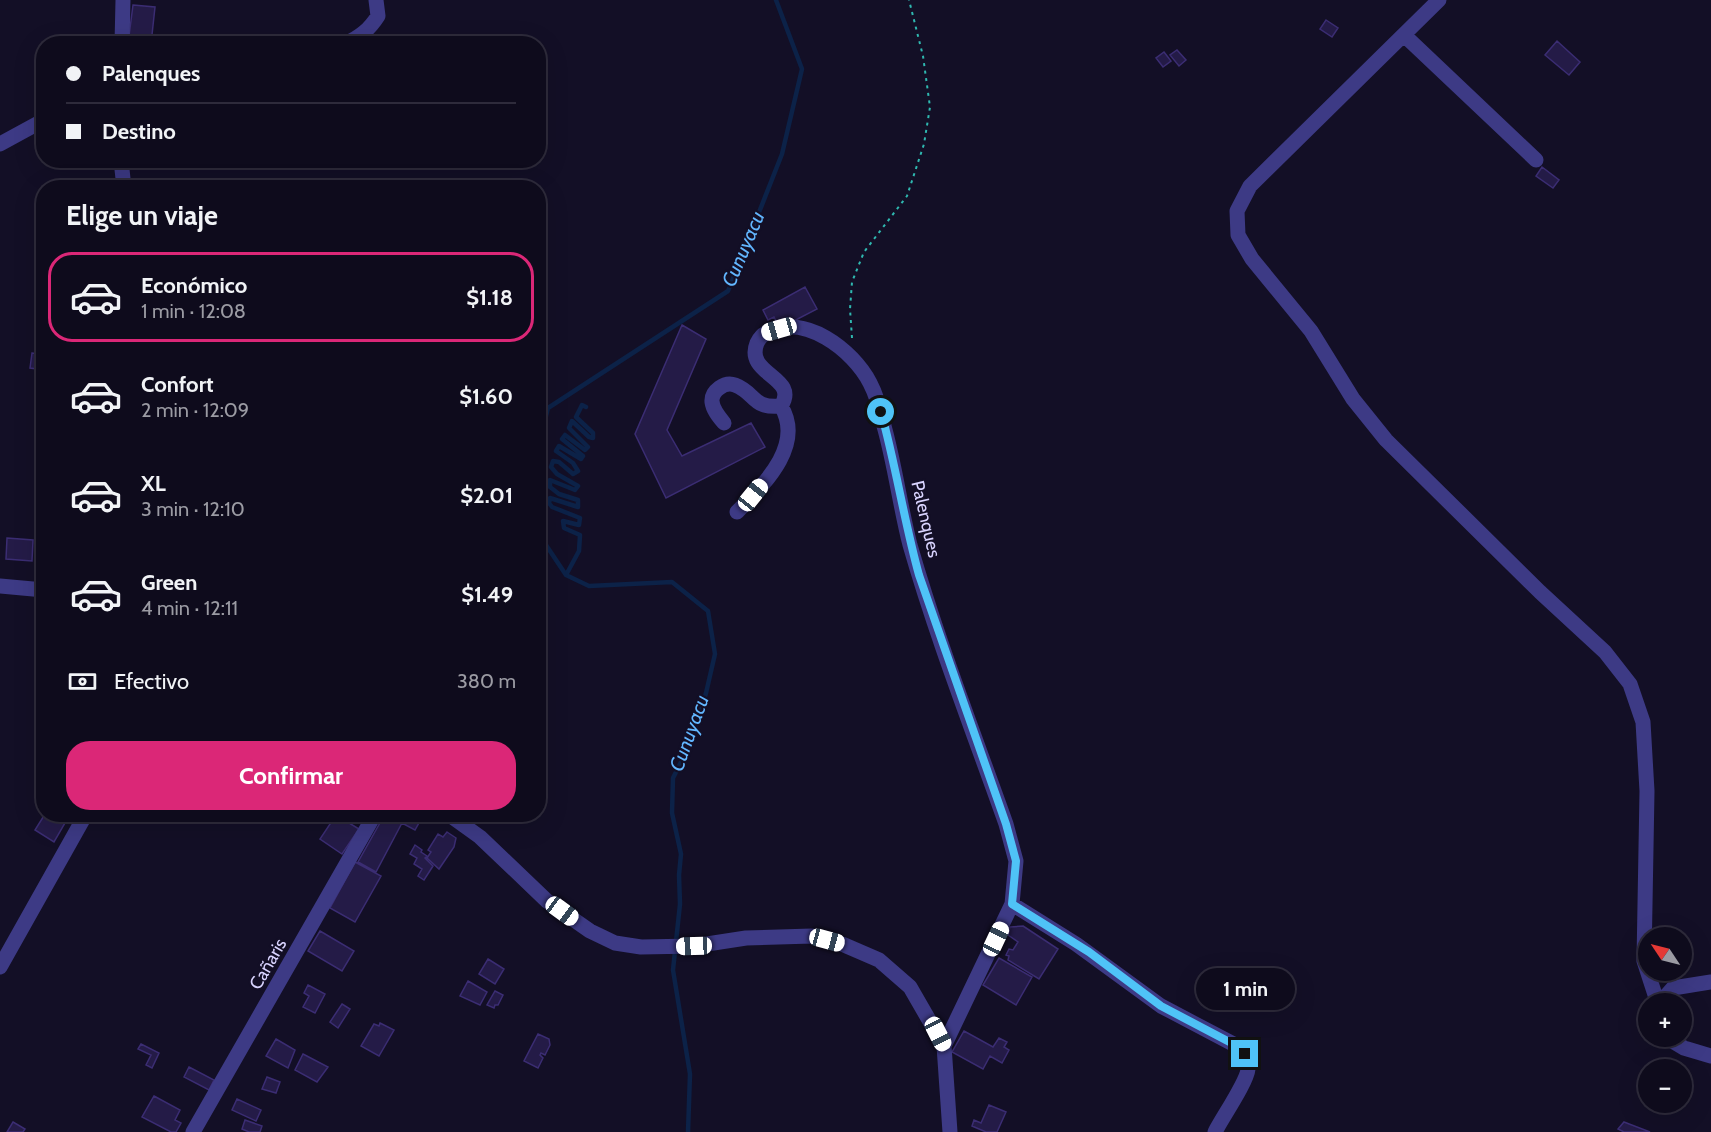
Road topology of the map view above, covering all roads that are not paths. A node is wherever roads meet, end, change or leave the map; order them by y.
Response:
1 (123, 0) edge
2 (376, 0) edge
3 (1439, 0) edge
4 (1404, 35) junction
5 (122, 36) edge
6 (360, 36) edge
7 (36, 124) edge
8 (0, 144) edge
9 (1536, 160) dead end
10 (781, 406) junction
11 (724, 423) dead end
12 (737, 512) dead end
13 (0, 586) edge
14 (36, 590) edge
15 (82, 822) edge
16 (370, 822) edge
17 (459, 822) edge
18 (1012, 904) junction
19 (0, 967) edge
20 (1711, 982) edge
21 (1655, 993) edge
22 (1668, 993) edge
23 (944, 1046) junction
24 (1682, 1047) edge
25 (1711, 1056) edge
26 (193, 1132) edge
27 (950, 1132) edge
28 (1215, 1132) edge

1 - 5 street
2 - 6 street
3 - 4 street
4 - 9 street
4 - 21 street
7 - 8 street
10 - 11 street
10 - 12 street
10 - 18 street, Palenques
13 - 14 street
15 - 19 street
16 - 26 street, Cañaris
17 - 23 street
18 - 23 street, Palenques
18 - 28 street
20 - 22 street
23 - 27 street
24 - 25 street

